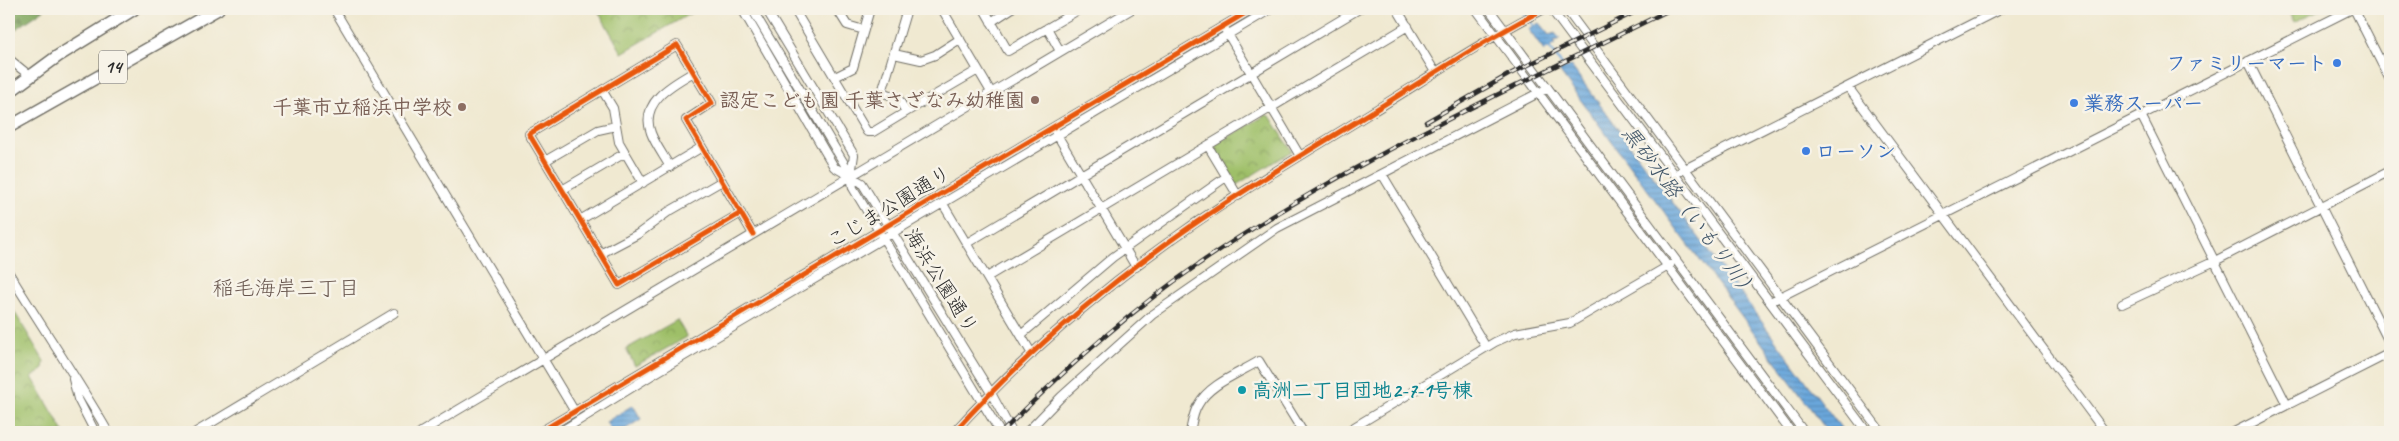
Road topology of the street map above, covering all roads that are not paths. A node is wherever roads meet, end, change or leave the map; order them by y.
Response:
1 (134, 9) edge
2 (218, 9) edge
3 (334, 9) edge
4 (742, 9) edge
5 (752, 9) edge
6 (766, 9) edge
7 (794, 9) edge
8 (837, 9) edge
9 (870, 9) edge
10 (897, 9) edge
11 (942, 9) edge
12 (984, 9) edge
13 (1011, 9) edge
14 (1062, 9) edge
15 (1080, 9) edge
16 (1252, 9) edge
17 (1271, 9) edge
18 (1359, 9) edge
19 (1398, 9) edge
20 (1476, 9) edge
21 (1489, 9) edge
22 (1544, 9) edge
23 (1551, 9) edge
24 (1566, 9) edge
25 (2001, 9) edge
26 (2353, 9) edge
27 (906, 10) edge
28 (1128, 10) edge
29 (1066, 17) junction
30 (991, 22) junction
31 (1223, 26) junction
32 (1408, 26) junction
33 (1047, 28) junction
34 (1504, 29) junction
35 (864, 30) junction
36 (1228, 34) junction
37 (1495, 35) junction
38 (960, 39) junction
39 (1060, 51) junction
40 (894, 54) junction
41 (9, 59) edge
42 (2248, 61) junction
43 (978, 70) junction
44 (694, 72) junction
45 (1435, 72) junction
46 (1251, 73) junction
47 (30, 76) junction
48 (835, 77) junction
49 (2390, 80) edge
50 (1848, 87) junction
51 (1548, 88) junction
52 (602, 90) junction
53 (9, 92) edge
54 (991, 92) junction
55 (1538, 93) junction
56 (1272, 108) junction
57 (906, 112) junction
58 (2141, 115) junction
59 (26, 117) junction
60 (9, 123) edge
61 (616, 126) junction
62 (9, 127) edge
63 (1052, 127) junction
64 (1058, 136) junction
65 (1208, 146) junction
66 (702, 147) junction
67 (625, 153) junction
68 (1300, 156) junction
69 (545, 161) junction
70 (670, 167) junction
71 (1685, 169) junction
72 (2390, 172) edge
73 (1081, 174) junction
74 (1382, 174) junction
75 (1675, 174) junction
76 (851, 175) junction
77 (1226, 177) junction
78 (722, 181) junction
79 (643, 183) junction
80 (562, 190) junction
81 (1238, 196) junction
82 (943, 204) junction
83 (2321, 206) junction
84 (1101, 208) junction
85 (741, 213) junction
86 (1943, 215) junction
87 (580, 220) junction
88 (888, 226) junction
89 (878, 231) junction
90 (753, 234) junction
91 (892, 234) junction
92 (883, 239) junction
93 (967, 243) junction
94 (1125, 248) junction
95 (600, 254) junction
96 (1676, 261) junction
97 (2215, 261) junction
98 (1668, 266) junction
99 (1136, 267) junction
100 (9, 273) edge
101 (987, 278) junction
102 (1780, 296) junction
103 (1770, 302) junction
104 (2122, 304) dead end
105 (394, 312) dead end
106 (1021, 335) junction
107 (2390, 344) edge
108 (1486, 348) junction
109 (2390, 353) edge
110 (1032, 354) junction
111 (544, 359) junction
112 (72, 375) junction
113 (991, 393) junction
114 (982, 402) junction
115 (2287, 405) junction
116 (575, 412) junction
117 (95, 432) edge
118 (108, 432) edge
119 (196, 432) edge
120 (421, 432) edge
121 (540, 432) edge
122 (560, 432) edge
123 (954, 432) edge
124 (1000, 432) edge
125 (1012, 432) edge
126 (1027, 432) edge
127 (1190, 432) edge
128 (1303, 432) edge
129 (1346, 432) edge
130 (1791, 432) edge
131 (1804, 432) edge
132 (1867, 432) edge
133 (1881, 432) edge
134 (2105, 432) edge
135 (2234, 432) edge

1 - 47 highway, 14
2 - 59 highway, 14
3 - 111 street
4 - 76 street
5 - 76 street
6 - 76 street
7 - 48 street
8 - 35 street
9 - 35 street
10 - 27 street
11 - 38 street
12 - 30 street
13 - 30 street
14 - 29 street
15 - 29 street
16 - 31 street, こじま公園通り
17 - 36 street, こじま公園通り
18 - 46 street
19 - 32 street
20 - 37 street
21 - 34 street
22 - 34 street
23 - 75 street
24 - 71 street
25 - 50 street
26 - 42 street
26 - 49 street
27 - 40 street
28 - 39 street
29 - 33 street
30 - 33 street
31 - 36 street
31 - 63 street, こじま公園通り
32 - 45 street
32 - 56 street
33 - 39 street
34 - 37 street
34 - 51 street
35 - 48 street
36 - 46 street
36 - 64 street, こじま公園通り
37 - 45 street
37 - 55 street
38 - 40 street
38 - 43 street
39 - 54 street
40 - 57 street
41 - 47 street
42 - 58 street
42 - 83 street
43 - 54 street
43 - 57 street
44 - 52 street
44 - 66 street
44 - 70 street
45 - 68 street
46 - 56 street
46 - 73 street
47 - 53 highway, 14
48 - 57 street
50 - 71 street
50 - 86 street
51 - 55 street
51 - 96 street
52 - 61 street
52 - 69 street
54 - 76 street
55 - 74 street
55 - 98 street
56 - 65 street
56 - 68 street
58 - 86 street
58 - 97 street
59 - 60 highway
59 - 62 highway, 14
61 - 67 street
61 - 69 street
63 - 64 street
63 - 88 street, こじま公園通り
64 - 73 street
64 - 82 street, こじま公園通り
65 - 77 street
65 - 84 street
66 - 70 street
66 - 78 street
67 - 79 street
67 - 80 street
68 - 81 street
69 - 80 street
70 - 79 street
71 - 75 street
71 - 102 street
72 - 83 street
73 - 84 street
73 - 93 street
74 - 108 street
74 - 126 street
75 - 103 street
76 - 88 street, 海浜公園通り
76 - 89 street, 海浜公園通り
76 - 90 street
77 - 81 street
77 - 94 street
78 - 85 street
78 - 95 street
79 - 87 street
80 - 87 street
81 - 99 street
82 - 91 street, こじま公園通り
82 - 93 street
83 - 97 street
83 - 107 street
84 - 94 street
84 - 101 street
85 - 90 street
85 - 95 street
86 - 102 street
86 - 134 street
87 - 95 street
88 - 89 street, こじま公園通り
88 - 91 street, 海浜公園通り
89 - 92 street, 海浜公園通り
89 - 116 street, こじま公園通り
90 - 111 street
91 - 92 street, こじま公園通り
91 - 113 street, 海浜公園通り
92 - 114 street, 海浜公園通り
92 - 122 street, こじま公園通り
93 - 101 street
94 - 99 street
94 - 106 street
96 - 98 street
96 - 131 street
97 - 104 street
97 - 115 street
98 - 108 street
98 - 130 street
99 - 110 street
100 - 112 street
101 - 106 street
102 - 103 street
102 - 133 street
103 - 132 street
105 - 119 street
106 - 110 street
108 - 129 street
109 - 115 street
110 - 113 street
111 - 116 street
111 - 120 street
112 - 117 street
112 - 118 street
113 - 114 street
113 - 125 street, 海浜公園通り
114 - 123 street
114 - 124 street, 海浜公園通り
115 - 135 street
116 - 121 street, こじま公園通り
127 - 128 street

